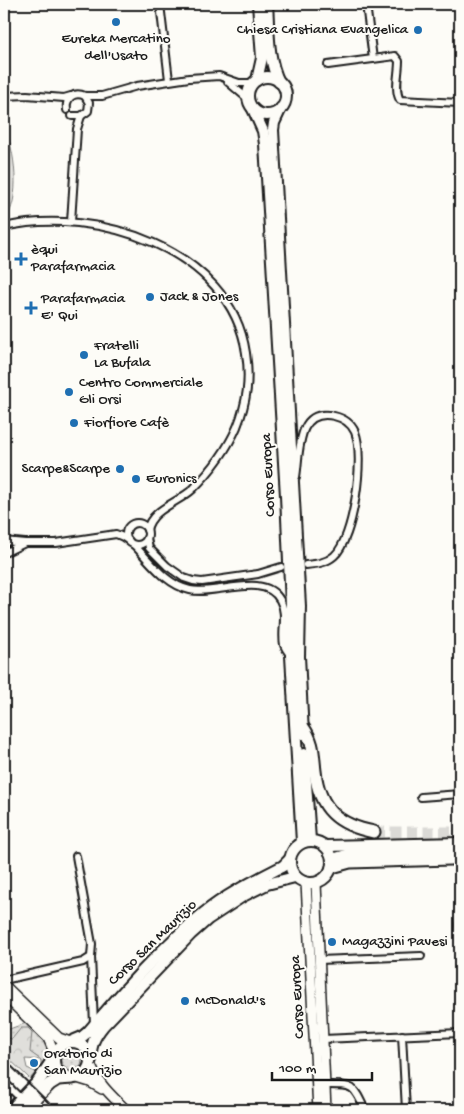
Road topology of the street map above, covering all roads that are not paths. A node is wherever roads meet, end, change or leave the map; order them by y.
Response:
1 (160, 4) edge
2 (258, 4) edge
3 (267, 4) edge
4 (366, 4) edge
5 (373, 60) junction
6 (328, 65) dead end
7 (223, 78) junction
8 (257, 78) junction
9 (169, 80) junction
10 (278, 82) junction
11 (4, 96) edge
12 (71, 96) junction
13 (85, 96) junction
14 (102, 96) junction
15 (48, 97) junction
16 (248, 98) junction
17 (460, 103) edge
18 (90, 107) junction
19 (281, 108) junction
20 (253, 109) junction
21 (67, 110) junction
22 (72, 116) junction
23 (81, 116) junction
24 (77, 128) junction
25 (71, 222) junction
26 (4, 228) edge
27 (294, 493) junction
28 (147, 534) junction
29 (4, 541) edge
30 (25, 543) junction
31 (131, 543) junction
32 (4, 553) edge
33 (306, 565) dead end
34 (281, 567) dead end
35 (290, 656) junction
36 (302, 727) junction
37 (460, 794) edge
38 (421, 797) dead end
39 (374, 832) tunnel mouth
40 (306, 841) junction
41 (460, 843) edge
42 (325, 846) junction
43 (460, 851) edge
44 (76, 856) dead end
45 (451, 859) dead end
46 (289, 860) junction
47 (332, 863) junction
48 (296, 877) junction
49 (311, 883) junction
50 (421, 956) dead end
51 (90, 957) junction
52 (319, 960) junction
53 (4, 980) edge
54 (4, 985) edge
55 (4, 995) edge
56 (94, 1024) junction
57 (460, 1033) edge
58 (402, 1035) junction
59 (323, 1039) junction
60 (70, 1042) junction
61 (54, 1058) junction
62 (90, 1062) junction
63 (75, 1078) junction
64 (4, 1082) edge
65 (325, 1085) junction
66 (10, 1088) junction
67 (107, 1092) junction
68 (4, 1098) edge
69 (36, 1099) junction
70 (23, 1105) edge
71 (11, 1110) edge
72 (30, 1110) edge
73 (126, 1110) edge
74 (318, 1110) edge
75 (326, 1110) edge
76 (365, 1110) edge
77 (406, 1110) edge

1 - 9 street
2 - 8 main road
3 - 10 main road
4 - 5 street
5 - 6 street
5 - 17 street
7 - 8 street
7 - 9 street
7 - 16 street
8 - 10 main road
8 - 16 main road
9 - 14 street
10 - 19 main road
11 - 15 street
12 - 13 street
12 - 15 street
12 - 21 street
13 - 14 street
13 - 18 street
14 - 18 street
15 - 21 street
16 - 20 main road
18 - 23 street
19 - 20 main road
19 - 27 main road, Corso Europa
20 - 35 main road, Corso Europa
21 - 22 street
22 - 23 street
22 - 24 street
23 - 24 street
24 - 25 street
25 - 26 street
25 - 28 street
27 - 33 street
27 - 36 main road, Corso Europa
28 - 31 street
28 - 31 street
28 - 34 street
29 - 30 street
30 - 31 street
30 - 32 street
31 - 35 street
35 - 40 main road, Corso Europa
36 - 39 highway
36 - 40 main road, Corso Europa
37 - 38 street
40 - 42 main road
40 - 46 main road
41 - 42 main road
42 - 47 main road
43 - 47 main road
44 - 51 street
45 - 47 highway
46 - 48 main road
46 - 56 main road, Corso San Maurizio
47 - 49 main road
48 - 49 main road
48 - 62 main road, Corso San Maurizio
49 - 52 main road, Corso Europa
49 - 74 main road, Corso Europa
50 - 52 street
51 - 53 street
51 - 56 street
52 - 59 main road, Corso Europa
54 - 60 main road
55 - 61 main road
56 - 60 main road, Corso San Maurizio
57 - 58 street
58 - 59 street
58 - 77 street
59 - 65 main road, Corso Europa
60 - 61 main road, Corso San Maurizio
60 - 62 main road
61 - 63 main road
61 - 70 highway
62 - 63 main road
62 - 67 main road
63 - 67 main road
63 - 69 highway
64 - 66 street
65 - 75 main road, Corso Europa
65 - 76 street
66 - 68 street
66 - 70 street
67 - 73 main road
69 - 70 highway
69 - 72 highway
70 - 71 highway

